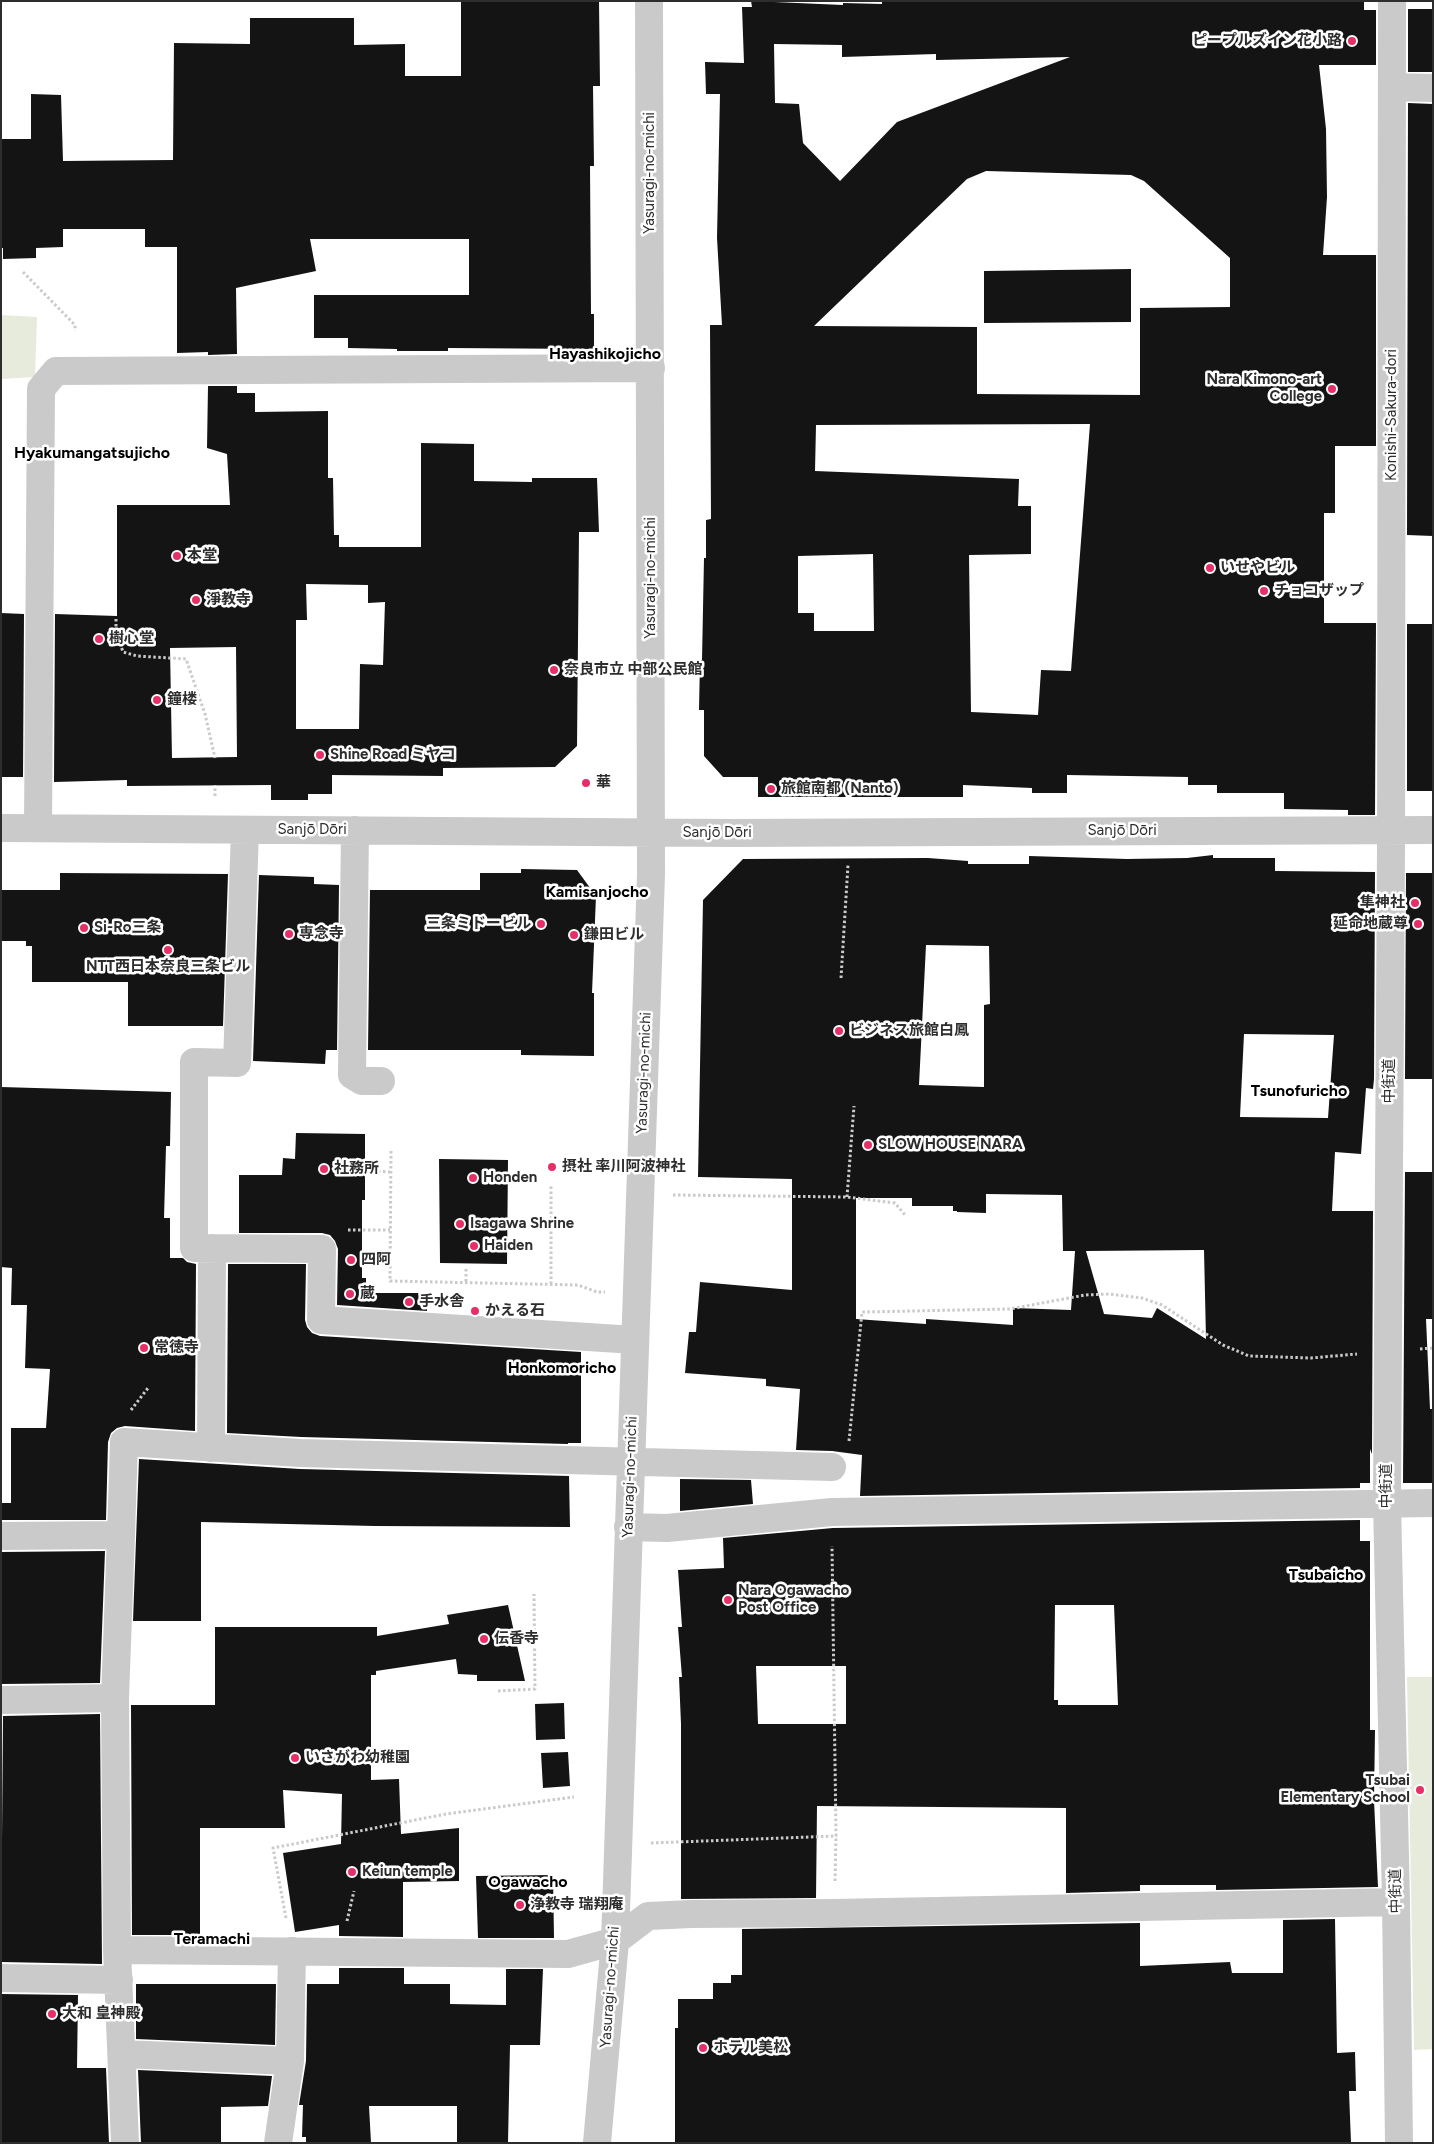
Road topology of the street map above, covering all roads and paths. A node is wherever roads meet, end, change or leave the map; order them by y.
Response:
1 (650, 1) edge
2 (1392, 1) edge
3 (1392, 87) junction
4 (1433, 88) edge
5 (23, 272) dead end
6 (75, 331) dead end
7 (651, 368) junction
8 (116, 619) dead end
9 (215, 758) dead end
10 (1, 828) edge
11 (38, 828) junction
12 (245, 830) junction
13 (355, 830) junction
14 (1391, 830) junction
15 (1433, 830) edge
16 (850, 832) junction
17 (651, 833) junction
18 (841, 978) dead end
19 (381, 1081) dead end
20 (854, 1106) dead end
21 (391, 1151) dead end
22 (373, 1171) dead end
23 (390, 1172) junction
24 (551, 1185) dead end
25 (640, 1191) junction
26 (847, 1197) junction
27 (905, 1215) dead end
28 (212, 1248) junction
29 (466, 1269) dead end
30 (466, 1283) junction
31 (550, 1284) junction
32 (635, 1293) junction
33 (635, 1340) junction
34 (148, 1388) dead end
35 (129, 1412) dead end
36 (211, 1448) junction
37 (631, 1461) junction
38 (832, 1467) dead end
39 (1386, 1502) junction
40 (1433, 1503) edge
41 (628, 1527) junction
42 (121, 1535) junction
43 (1, 1536) edge
44 (534, 1594) dead end
45 (498, 1691) dead end
46 (115, 1698) junction
47 (1, 1700) edge
48 (574, 1797) dead end
49 (836, 1836) dead end
50 (354, 1891) dead end
51 (1396, 1902) junction
52 (834, 1913) junction
53 (347, 1924) dead end
54 (615, 1941) junction
55 (118, 1950) junction
56 (292, 1951) junction
57 (1, 1978) edge
58 (119, 1980) junction
59 (122, 2054) junction
60 (290, 2061) junction
61 (125, 2143) edge
62 (278, 2143) edge
63 (597, 2143) edge
64 (1399, 2143) edge

1 - 7 street, Yasuragi-no-michi
2 - 3 street, Konishi-Sakura-dori
3 - 4 street
3 - 14 street, Konishi-Sakura-dori
5 - 6 path
7 - 11 street
7 - 17 street, Yasuragi-no-michi
8 - 9 path
10 - 11 street, Sanjō Dōri
11 - 12 street, Sanjō Dōri
12 - 13 street, Sanjō Dōri
12 - 28 street
13 - 17 street, Sanjō Dōri
13 - 19 street
14 - 15 street, Sanjō Dōri
14 - 16 street, Sanjō Dōri
14 - 39 street, 中街道
16 - 17 street, Sanjō Dōri
16 - 18 path
17 - 25 street, Yasuragi-no-michi
20 - 26 path
21 - 23 path
22 - 23 path
23 - 30 path
24 - 31 path
25 - 26 path
25 - 32 street, Yasuragi-no-michi
26 - 27 path
28 - 33 street
28 - 36 street
29 - 30 path
30 - 31 path
31 - 32 path
32 - 33 street, Yasuragi-no-michi
33 - 37 street, Yasuragi-no-michi
34 - 35 path
36 - 37 street
36 - 42 street
37 - 38 street
37 - 41 street, Yasuragi-no-michi
39 - 40 street
39 - 41 street
39 - 51 street, 中街道
41 - 54 street, Yasuragi-no-michi
42 - 43 street
42 - 46 street
44 - 45 path
46 - 47 street
46 - 55 street
48 - 56 path
49 - 52 path
50 - 53 path
51 - 52 street
51 - 64 street, 中街道
52 - 54 street
54 - 56 street
54 - 63 street, Yasuragi-no-michi
55 - 56 street
55 - 58 street
56 - 60 street
57 - 58 street
58 - 59 street
59 - 60 street
59 - 61 street
60 - 62 street

